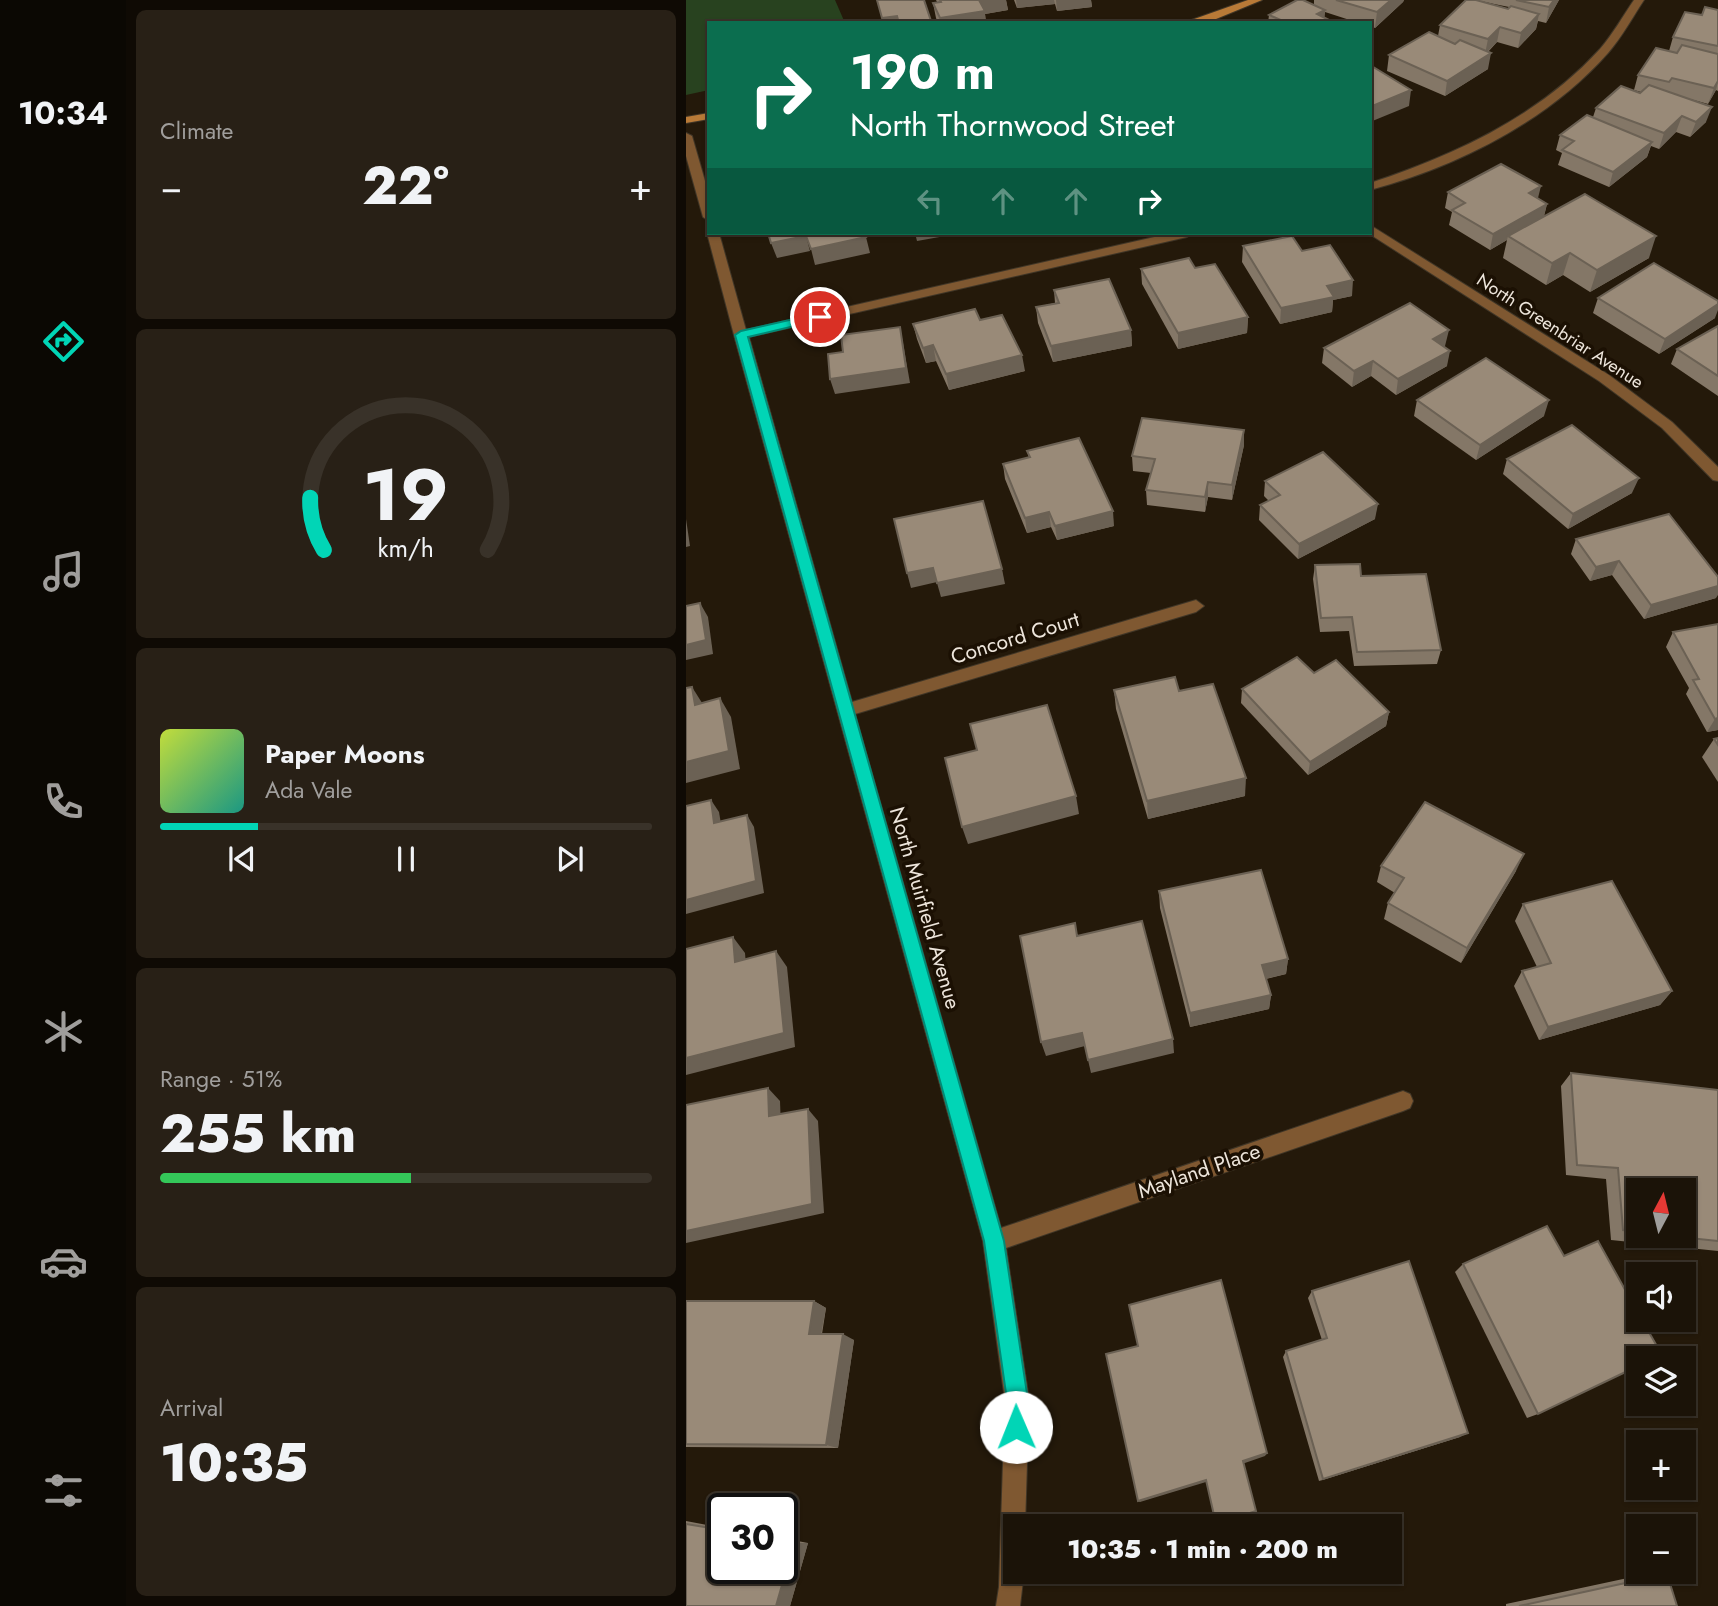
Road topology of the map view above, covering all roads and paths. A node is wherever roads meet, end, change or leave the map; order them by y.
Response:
1 (1257, 0) edge
2 (1639, 0) edge
3 (1196, 21) edge
4 (707, 116) edge
5 (686, 120) edge
6 (686, 136) edge
7 (1372, 186) edge
8 (707, 211) edge
9 (1372, 230) edge
10 (714, 235) edge
11 (1178, 235) edge
12 (741, 335) junction
13 (1718, 476) edge
14 (1196, 606) dead end
15 (846, 710) junction
16 (1404, 1101) dead end
17 (994, 1241) junction
18 (1008, 1606) edge

1 - 3 street
2 - 7 street
4 - 5 street
6 - 8 street
9 - 13 street, North Greenbriar Avenue
10 - 12 street, North Muirfield Avenue
11 - 12 street
12 - 15 street, North Muirfield Avenue
14 - 15 street, Concord Court
15 - 17 street, North Muirfield Avenue
16 - 17 street, Mayland Place
17 - 18 street, North Muirfield Avenue

